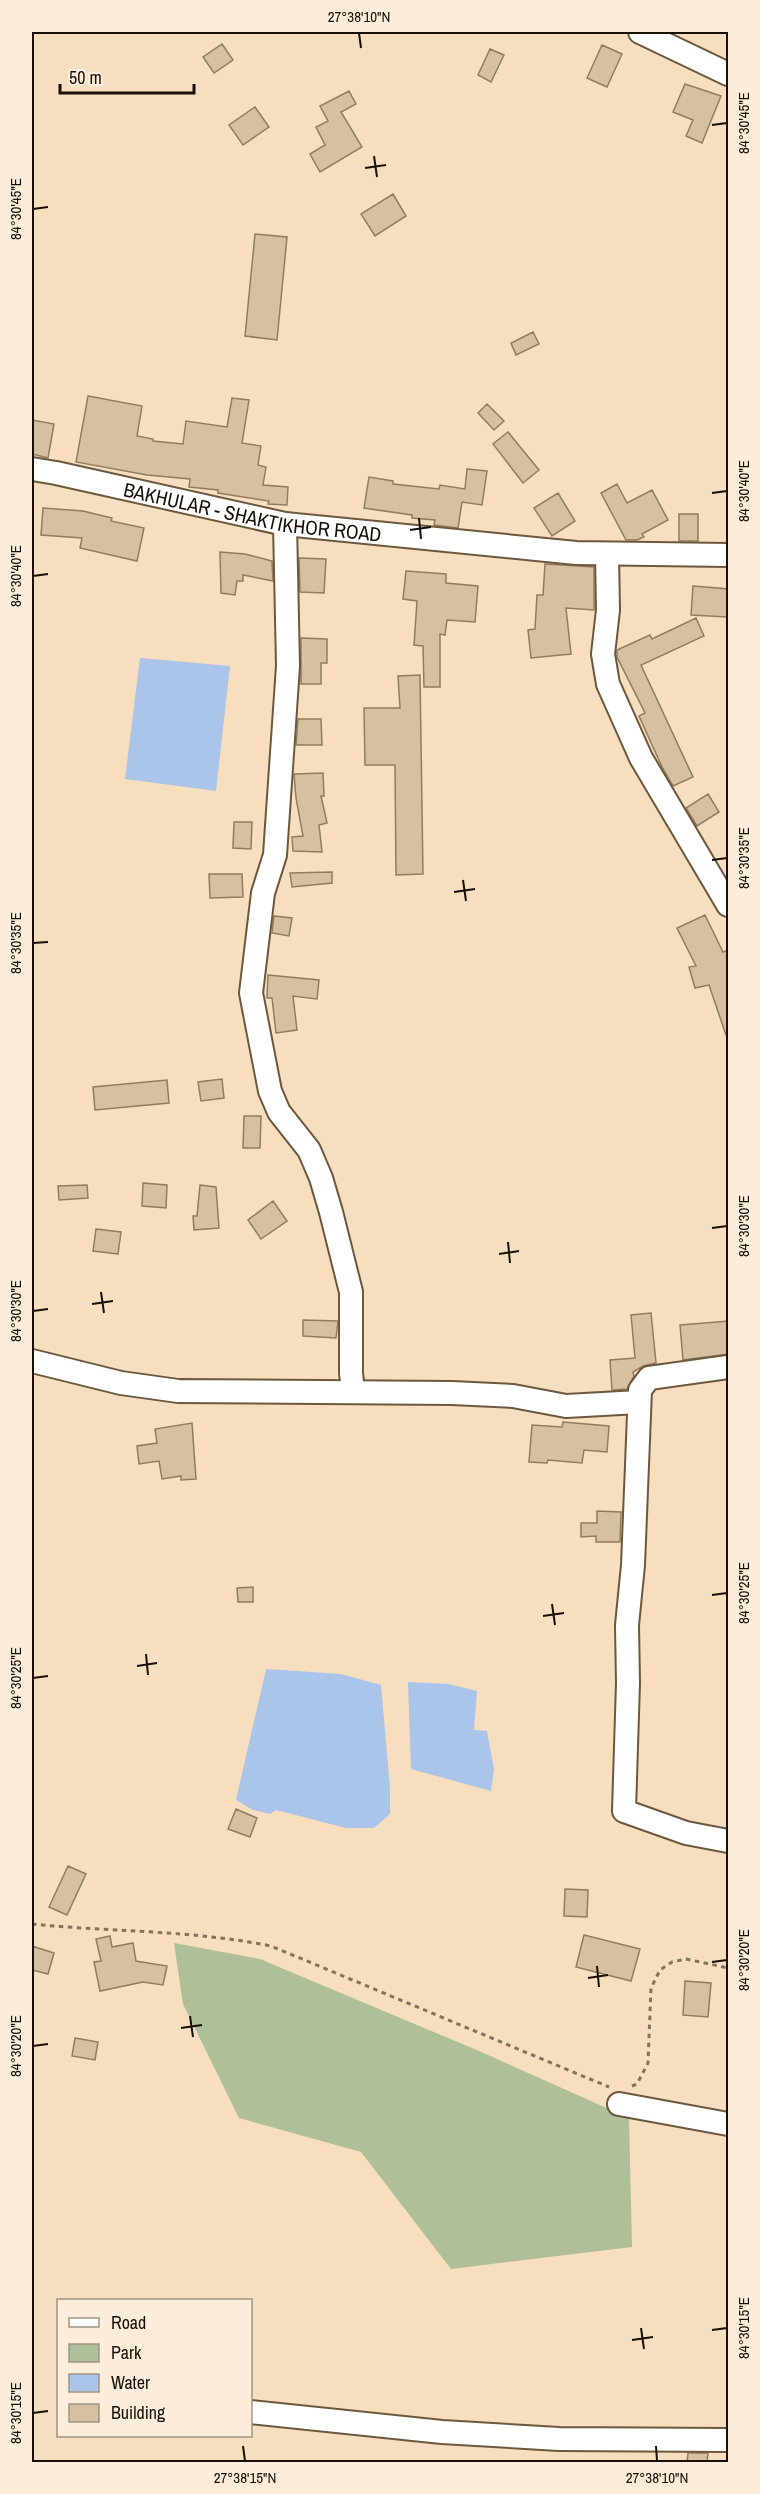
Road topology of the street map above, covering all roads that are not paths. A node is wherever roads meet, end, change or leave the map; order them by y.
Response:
1 (640, 32) edge
2 (729, 74) edge
3 (32, 469) edge
4 (285, 524) junction
5 (607, 554) junction
6 (729, 555) edge
7 (729, 904) edge
8 (32, 1361) edge
9 (729, 1367) edge
10 (353, 1392) junction
11 (639, 1402) junction
12 (729, 1841) edge
13 (619, 2093) road end
14 (729, 2124) edge
15 (252, 2412) edge
16 (729, 2440) edge

1 - 2 street
3 - 4 street, BAKHULAR - SHAKTIKHOR ROAD
4 - 5 street, BAKHULAR - SHAKTIKHOR ROAD
4 - 10 street
5 - 6 street, BAKHULAR - SHAKTIKHOR ROAD
5 - 7 street
8 - 10 street
9 - 11 street
10 - 11 street
11 - 12 street
13 - 14 street
15 - 16 street

